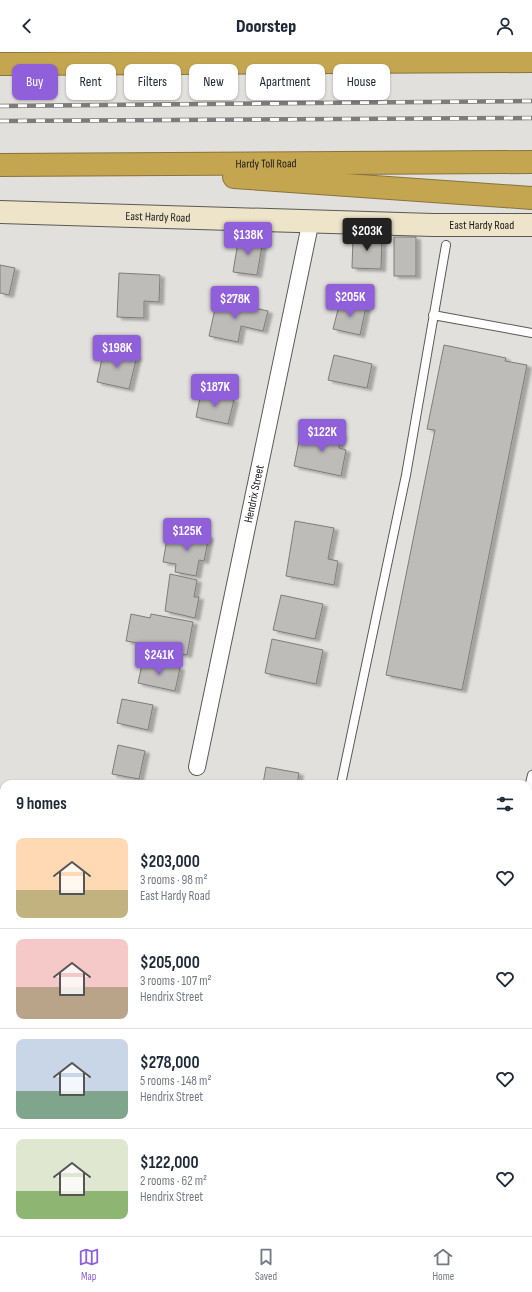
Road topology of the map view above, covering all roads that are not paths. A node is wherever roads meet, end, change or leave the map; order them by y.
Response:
1 (532, 61) edge
2 (0, 64) edge
3 (532, 162) edge
4 (0, 165) edge
5 (55, 165) junction
6 (532, 198) edge
7 (0, 212) edge
8 (311, 220) junction
9 (532, 225) edge
10 (446, 245) dead end
11 (433, 315) junction
12 (532, 333) edge
13 (197, 767) dead end
14 (342, 780) edge

1 - 2 highway
3 - 5 highway, Hardy Toll Road
4 - 5 highway, Hardy Toll Road
5 - 6 highway
7 - 8 main road, East Hardy Road
8 - 9 main road, East Hardy Road
8 - 13 street, Hendrix Street
10 - 11 lane
11 - 12 lane
11 - 14 lane

